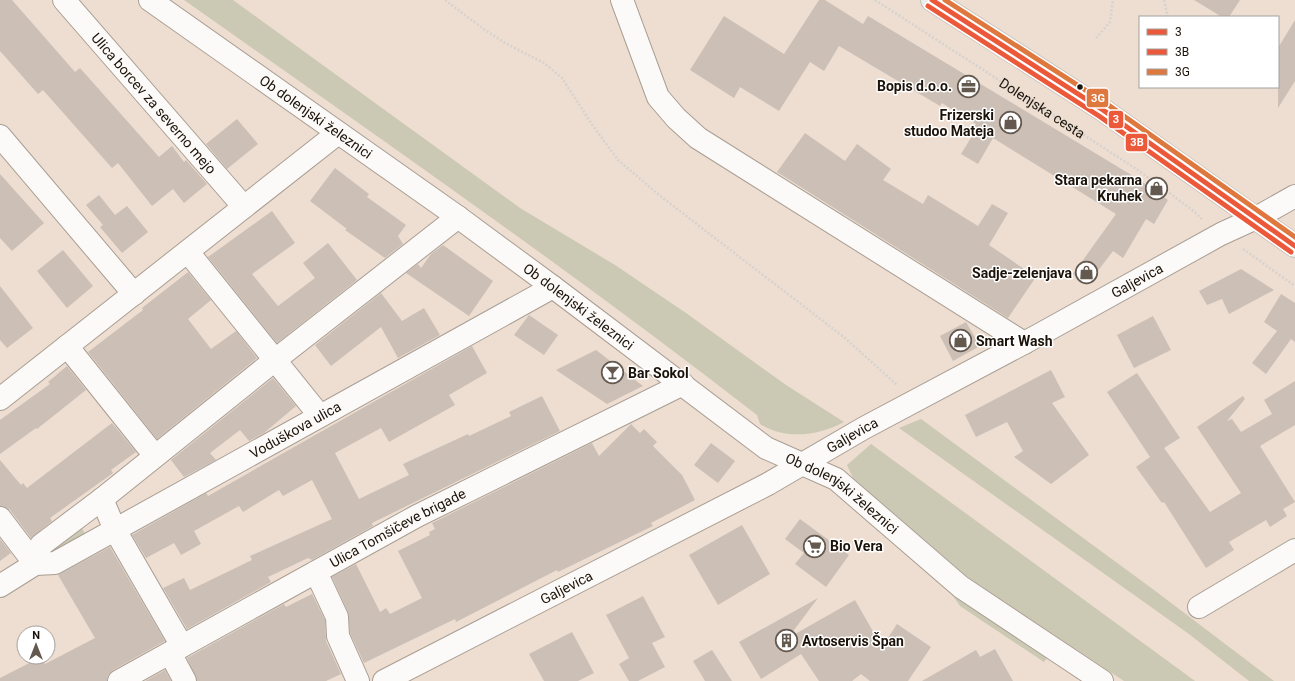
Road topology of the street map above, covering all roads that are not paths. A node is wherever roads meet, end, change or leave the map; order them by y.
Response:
1 (64, 0) edge
2 (150, 0) edge
3 (622, 0) edge
4 (932, 0) edge
5 (338, 133) junction
6 (0, 136) edge
7 (1295, 196) edge
8 (244, 207) junction
9 (458, 217) junction
10 (1256, 218) junction
11 (1295, 246) edge
12 (188, 252) junction
13 (553, 287) junction
14 (134, 294) junction
15 (1024, 343) junction
16 (68, 346) junction
17 (275, 360) junction
18 (683, 384) junction
19 (0, 400) edge
20 (320, 416) junction
21 (155, 456) junction
22 (802, 464) junction
23 (102, 499) junction
24 (0, 518) edge
25 (115, 530) junction
26 (1295, 550) edge
27 (35, 564) junction
28 (316, 572) junction
29 (0, 586) edge
30 (1199, 607) dead end
31 (176, 650) junction
32 (119, 681) edge
33 (185, 681) edge
34 (358, 681) edge
35 (384, 681) edge
36 (1101, 681) edge

1 - 8 street, Ulica borcev za severno mejo
2 - 5 street, Ob dolenjski železnici
3 - 15 street
4 - 10 main road
5 - 8 street
5 - 9 street, Ob dolenjski železnici
6 - 14 street
7 - 10 street
8 - 12 street
9 - 13 street, Ob dolenjski železnici
9 - 17 street
10 - 11 main road
10 - 15 street, Galjevica
12 - 14 street
12 - 17 street
13 - 18 street, Ob dolenjski železnici
13 - 20 street, Voduškova ulica
14 - 16 street
15 - 22 street, Galjevica
16 - 19 street
16 - 21 street
17 - 20 street
17 - 21 street
18 - 22 street, Ob dolenjski železnici
18 - 28 street, Ulica Tomšičeve brigade
20 - 25 street, Voduškova ulica
21 - 23 street
22 - 35 street, Galjevica
22 - 36 street, Ob dolenjski železnici
23 - 25 street
23 - 27 street
24 - 27 street
25 - 27 street, Voduškova ulica
25 - 31 street
26 - 30 street
27 - 29 street, Voduškova ulica
28 - 31 street, Ulica Tomšičeve brigade
28 - 34 street
31 - 32 street, Ulica Tomšičeve brigade
31 - 33 street

